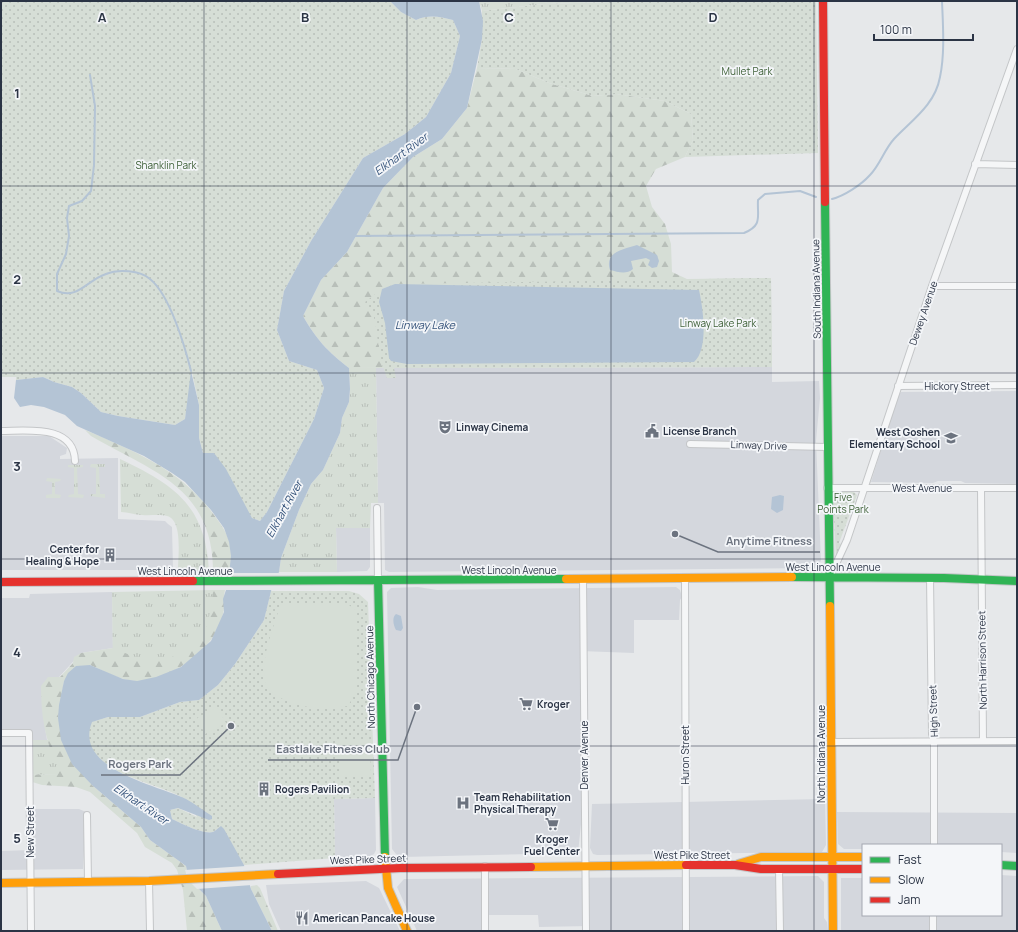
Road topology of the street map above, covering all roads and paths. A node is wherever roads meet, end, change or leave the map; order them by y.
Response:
1 (823, 1) edge
2 (1017, 49) edge
3 (975, 164) junction
4 (1017, 165) edge
5 (932, 286) junction
6 (1017, 286) edge
7 (1017, 385) edge
8 (898, 386) junction
9 (1, 431) edge
10 (690, 444) dead end
11 (827, 447) junction
12 (75, 461) dead end
13 (827, 488) junction
14 (864, 488) junction
15 (981, 488) junction
16 (1017, 488) edge
17 (377, 508) dead end
18 (830, 577) junction
19 (930, 577) junction
20 (685, 578) junction
21 (982, 578) junction
22 (583, 579) junction
23 (378, 580) junction
24 (1017, 580) edge
25 (1, 582) edge
26 (1, 733) edge
27 (934, 741) junction
28 (983, 741) junction
29 (1017, 741) edge
30 (831, 742) junction
31 (87, 815) dead end
32 (934, 844) edge
33 (831, 857) junction
34 (862, 857) edge
35 (686, 865) junction
36 (735, 865) junction
37 (1002, 865) edge
38 (485, 866) junction
39 (585, 866) junction
40 (1017, 866) edge
41 (385, 868) junction
42 (779, 869) junction
43 (832, 869) junction
44 (862, 869) edge
45 (149, 881) junction
46 (88, 882) junction
47 (1, 883) edge
48 (30, 883) junction
49 (933, 916) edge
50 (31, 931) edge
51 (150, 931) edge
52 (407, 931) edge
53 (485, 931) edge
54 (586, 931) edge
55 (686, 931) edge
56 (780, 931) edge
57 (833, 931) edge
58 (933, 931) edge

1 - 11 main road, South Indiana Avenue
2 - 3 street, Dewey Avenue
3 - 4 street
3 - 5 street, Dewey Avenue
5 - 6 street
5 - 8 street, Dewey Avenue
7 - 8 street, Hickory Street
8 - 14 street, Dewey Avenue
9 - 12 street
10 - 11 street, Linway Drive
11 - 13 main road, South Indiana Avenue
13 - 14 street, West Avenue
13 - 18 main road, South Indiana Avenue
14 - 15 street, West Avenue
14 - 18 street, Dewey Avenue
15 - 16 street, West Avenue
15 - 21 street, North Harrison Street
17 - 23 street
18 - 19 main road, West Lincoln Avenue
18 - 20 main road, West Lincoln Avenue
18 - 30 main road, North Indiana Avenue
19 - 21 main road, West Lincoln Avenue
19 - 27 street, High Street
20 - 22 main road, West Lincoln Avenue
20 - 35 street, Huron Street
21 - 24 main road, West Lincoln Avenue
21 - 28 street, North Harrison Street
22 - 23 main road, West Lincoln Avenue
22 - 39 street, Denver Avenue
23 - 25 main road, West Lincoln Avenue
23 - 41 main road, North Chicago Avenue
26 - 48 street, New Street
27 - 28 street
27 - 30 street
27 - 32 street, High Street
28 - 29 street
30 - 33 main road, North Indiana Avenue
31 - 46 street
33 - 34 main road, West Pike Street
33 - 36 main road, West Pike Street
33 - 43 main road, North Indiana Avenue
35 - 36 main road, West Pike Street
35 - 39 main road, West Pike Street
35 - 55 street, Huron Street
36 - 42 main road, West Pike Street
37 - 40 main road
38 - 39 main road, West Pike Street
38 - 41 main road, West Pike Street
38 - 53 street
39 - 54 street, Denver Avenue
41 - 45 main road, West Pike Street
41 - 52 main road, North Chicago Avenue
42 - 43 main road, West Pike Street
42 - 56 street
43 - 44 main road, West Pike Street
43 - 57 main road, North Indiana Avenue
45 - 46 main road, West Pike Street
45 - 51 street
46 - 48 main road, West Pike Street
47 - 48 main road, West Pike Street
48 - 50 street, New Street
49 - 58 street

